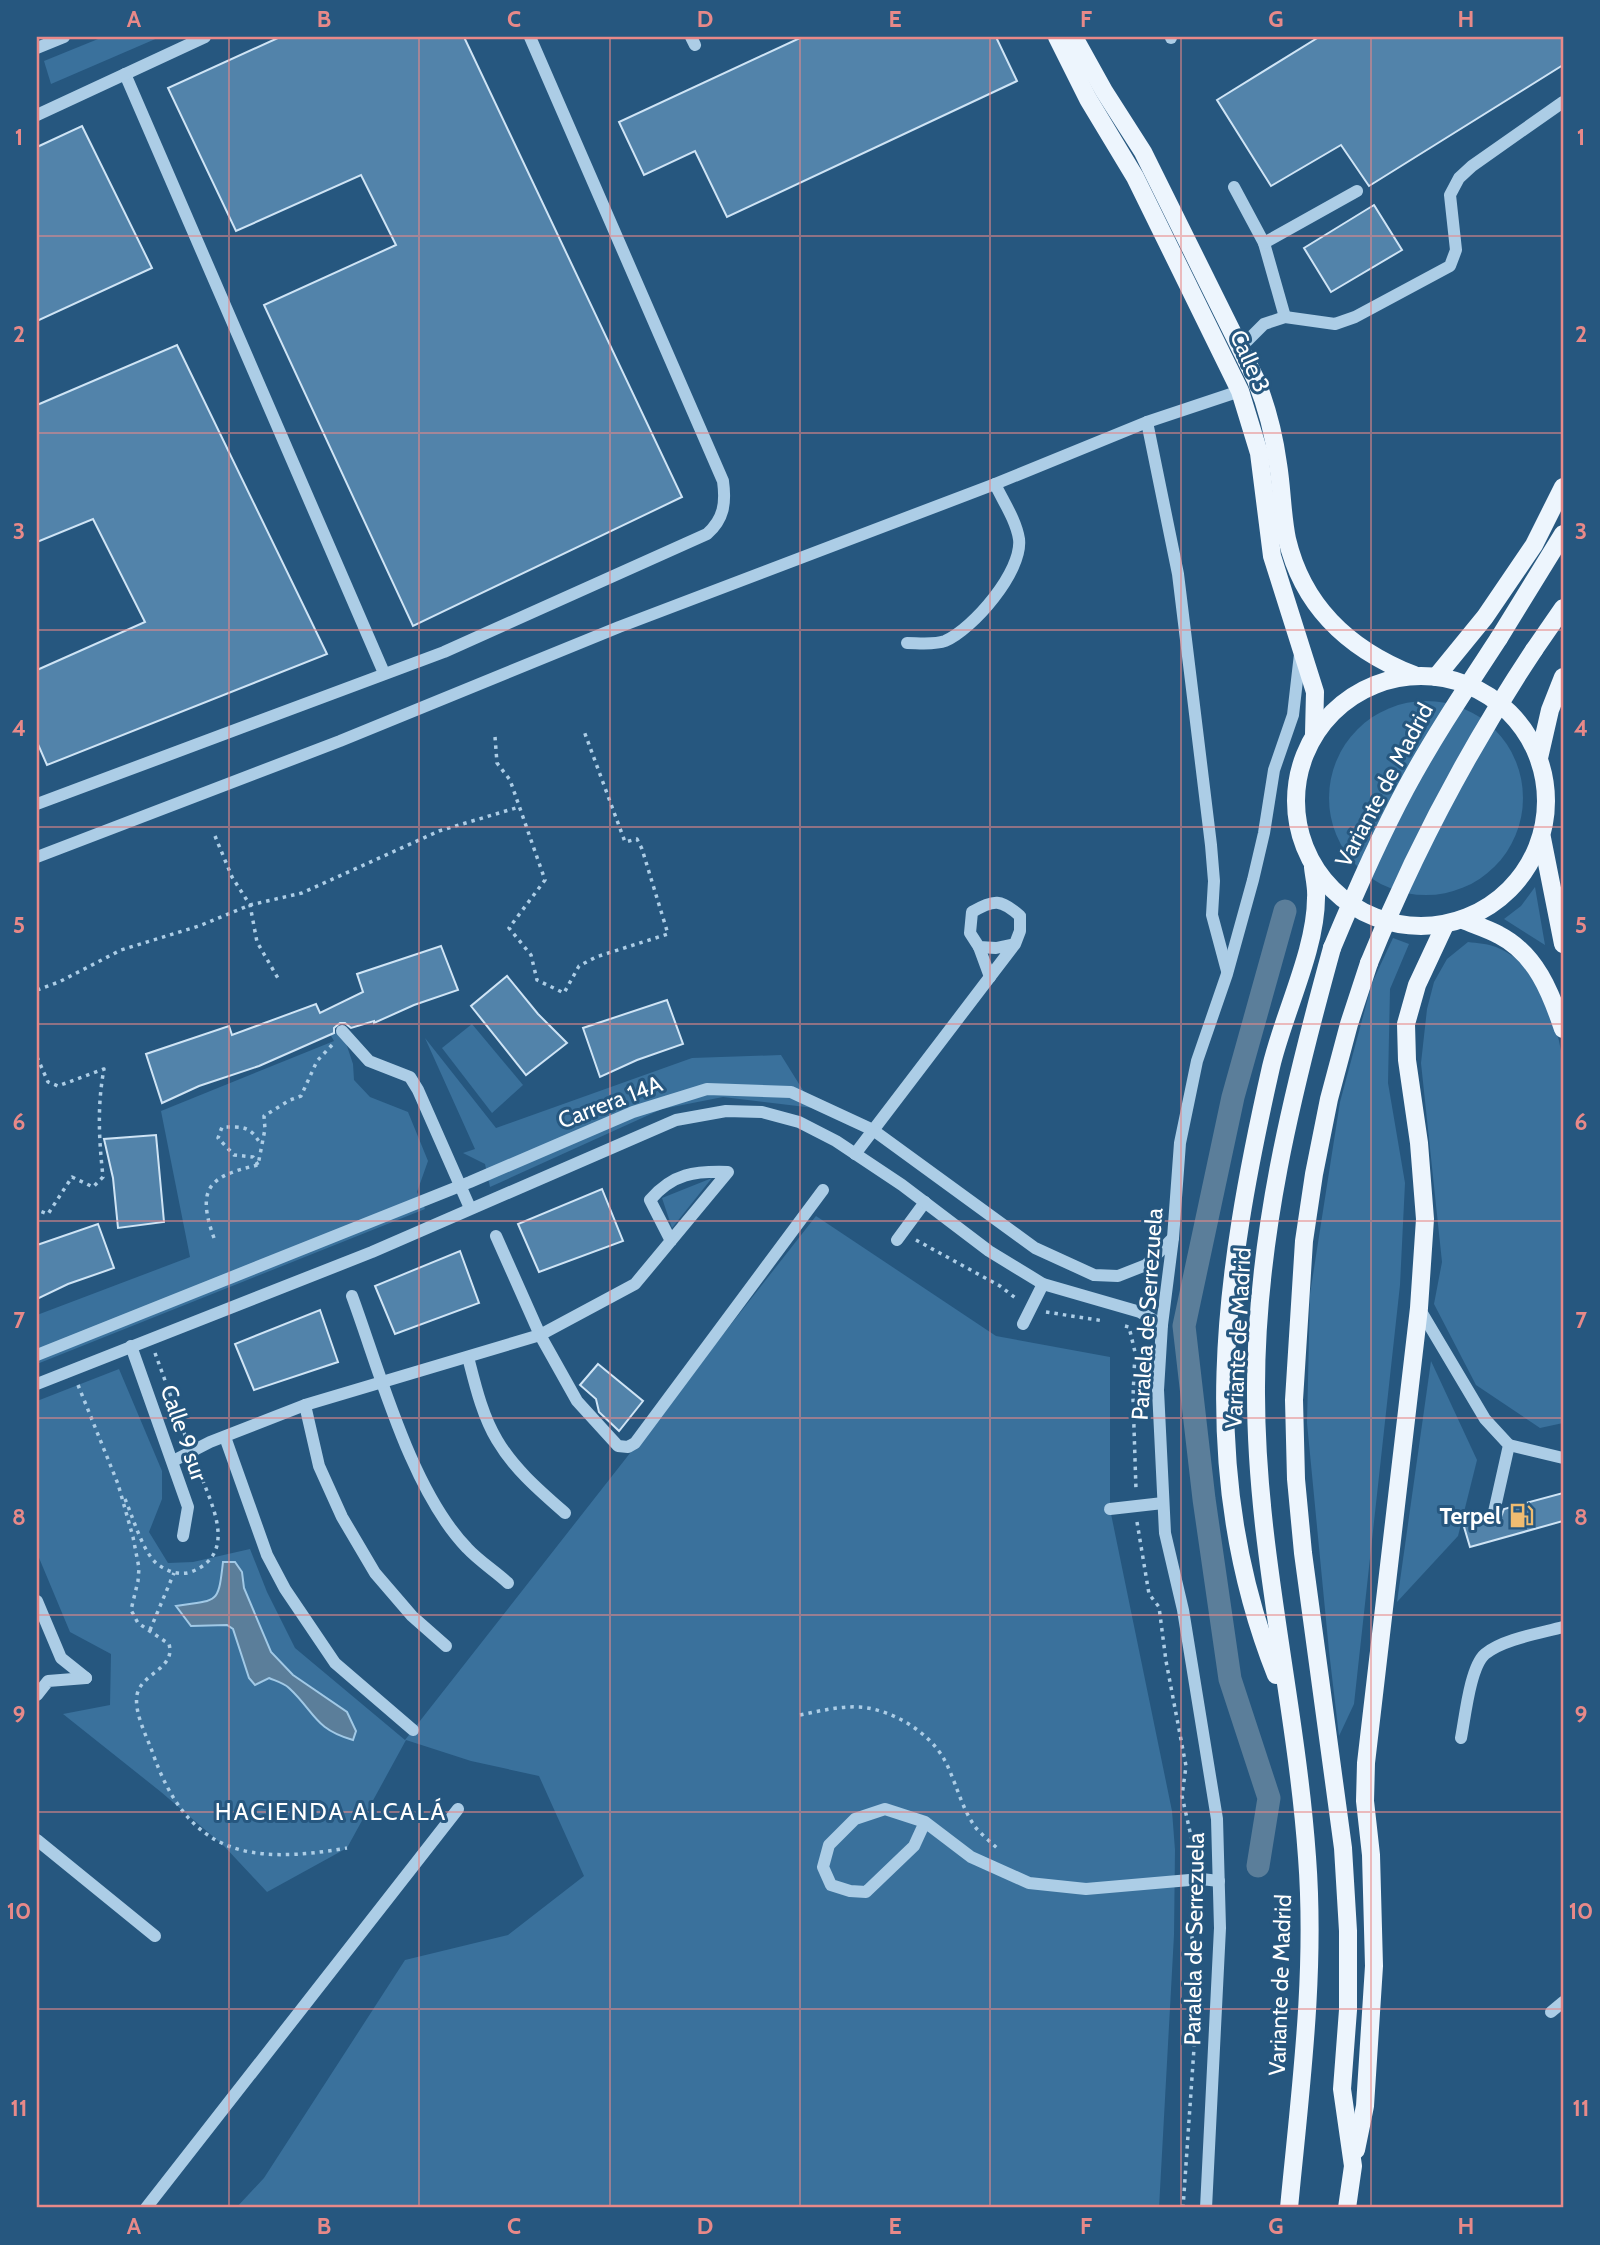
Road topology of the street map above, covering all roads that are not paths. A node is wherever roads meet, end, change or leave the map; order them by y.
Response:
1 (64, 37) edge
2 (205, 37) edge
3 (530, 37) edge
4 (1058, 37) edge
5 (1074, 37) edge
6 (37, 48) edge
7 (125, 74) junction
8 (1563, 102) edge
9 (37, 115) edge
10 (1234, 187) dead end
11 (1357, 191) dead end
12 (1264, 243) junction
13 (1285, 317) junction
14 (1241, 347) junction
15 (1240, 391) junction
16 (1147, 422) junction
17 (995, 484) junction
18 (1563, 487) edge
19 (1563, 534) edge
20 (1563, 608) edge
21 (907, 643) dead end
22 (1301, 643) junction
23 (384, 673) junction
24 (1417, 676) junction
25 (1436, 677) junction
26 (1563, 677) edge
27 (1314, 734) junction
28 (1539, 758) junction
29 (38, 802) edge
30 (1542, 838) junction
31 (37, 857) edge
32 (1313, 867) junction
33 (1463, 920) junction
34 (1445, 925) junction
35 (1015, 944) junction
36 (1563, 944) edge
37 (979, 947) junction
38 (1227, 974) junction
39 (990, 977) junction
40 (1563, 1029) edge
41 (341, 1031) road end
42 (873, 1130) junction
43 (855, 1154) junction
44 (461, 1186) junction
45 (823, 1190) dead end
46 (925, 1202) junction
47 (470, 1208) junction
48 (496, 1236) dead end
49 (899, 1236) road end
50 (1173, 1238) junction
51 (671, 1241) junction
52 (1043, 1284) junction
53 (352, 1296) dead end
54 (1419, 1308) junction
55 (1023, 1324) dead end
56 (1162, 1325) junction
57 (540, 1335) junction
58 (131, 1346) junction
59 (37, 1355) edge
60 (468, 1357) junction
61 (384, 1383) junction
62 (37, 1384) edge
63 (304, 1405) junction
64 (225, 1437) junction
65 (1509, 1445) junction
66 (1563, 1458) edge
67 (173, 1461) junction
68 (1163, 1503) junction
69 (1110, 1509) dead end
70 (1494, 1512) dead end
71 (565, 1513) dead end
72 (183, 1536) dead end
73 (508, 1583) dead end
74 (37, 1601) edge
75 (1563, 1627) edge
76 (446, 1646) dead end
77 (37, 1695) edge
78 (1289, 1708) junction
79 (413, 1730) dead end
80 (1461, 1738) dead end
81 (458, 1809) dead end
82 (925, 1822) junction
83 (37, 1840) edge
84 (1219, 1881) junction
85 (155, 1936) dead end
86 (1563, 2002) edge
87 (1551, 2012) dead end
88 (1353, 2166) junction
89 (146, 2208) edge
90 (1206, 2208) edge
91 (1289, 2208) edge
92 (1347, 2208) edge

1 - 6 street
2 - 7 street
3 - 23 street
4 - 15 main road, Calle 3
5 - 14 main road, Calle 3
7 - 9 street
7 - 23 street
8 - 13 street
10 - 12 street
11 - 12 street
12 - 13 street
13 - 14 street
14 - 24 main road, Calle 3
15 - 16 street
15 - 22 main road, Calle 3
16 - 17 street
16 - 38 street
17 - 21 street
17 - 31 street
18 - 25 main road
19 - 78 main road, Variante de Madrid, bridge
20 - 88 main road, bridge
22 - 27 main road, Calle 3
22 - 38 street, Paralela de Serrezuela
23 - 29 street
24 - 25 main road
24 - 27 main road
25 - 28 main road
26 - 28 main road
27 - 32 main road
28 - 30 main road
30 - 33 main road
30 - 36 main road
32 - 34 main road
32 - 78 main road
33 - 34 main road
33 - 40 main road
34 - 54 main road
35 - 37 street
35 - 37 street
35 - 39 street
37 - 39 street
38 - 50 street, Paralela de Serrezuela
39 - 42 street
41 - 44 street
42 - 43 street
42 - 44 street, Carrera 14A
42 - 50 street, Carrera 14A
43 - 46 street, Carrera 14A
43 - 47 street, Carrera 14A
44 - 47 street
44 - 59 street, Carrera 14A
45 - 57 street
46 - 49 street
46 - 52 street, Carrera 14A
47 - 58 street, Carrera 14A
48 - 57 street
50 - 56 street, Paralela de Serrezuela
51 - 51 street
51 - 57 street
52 - 55 street
52 - 56 street, Carrera 14A
53 - 61 street
54 - 65 street
54 - 88 main road
56 - 68 street, Paralela de Serrezuela
57 - 60 street
58 - 62 street, Carrera 14A
58 - 67 street, Calle 9 sur
60 - 61 street
60 - 71 street
61 - 63 street
61 - 73 street
63 - 64 street
63 - 76 street
64 - 67 street
64 - 79 street
65 - 66 street
65 - 70 street
67 - 72 street, Calle 9 sur
68 - 69 street
68 - 84 street, Paralela de Serrezuela
74 - 77 street
75 - 80 street
78 - 91 main road, Variante de Madrid
81 - 89 street
82 - 82 street
82 - 84 street
83 - 85 street
84 - 90 street, Paralela de Serrezuela
86 - 87 street
88 - 92 main road

